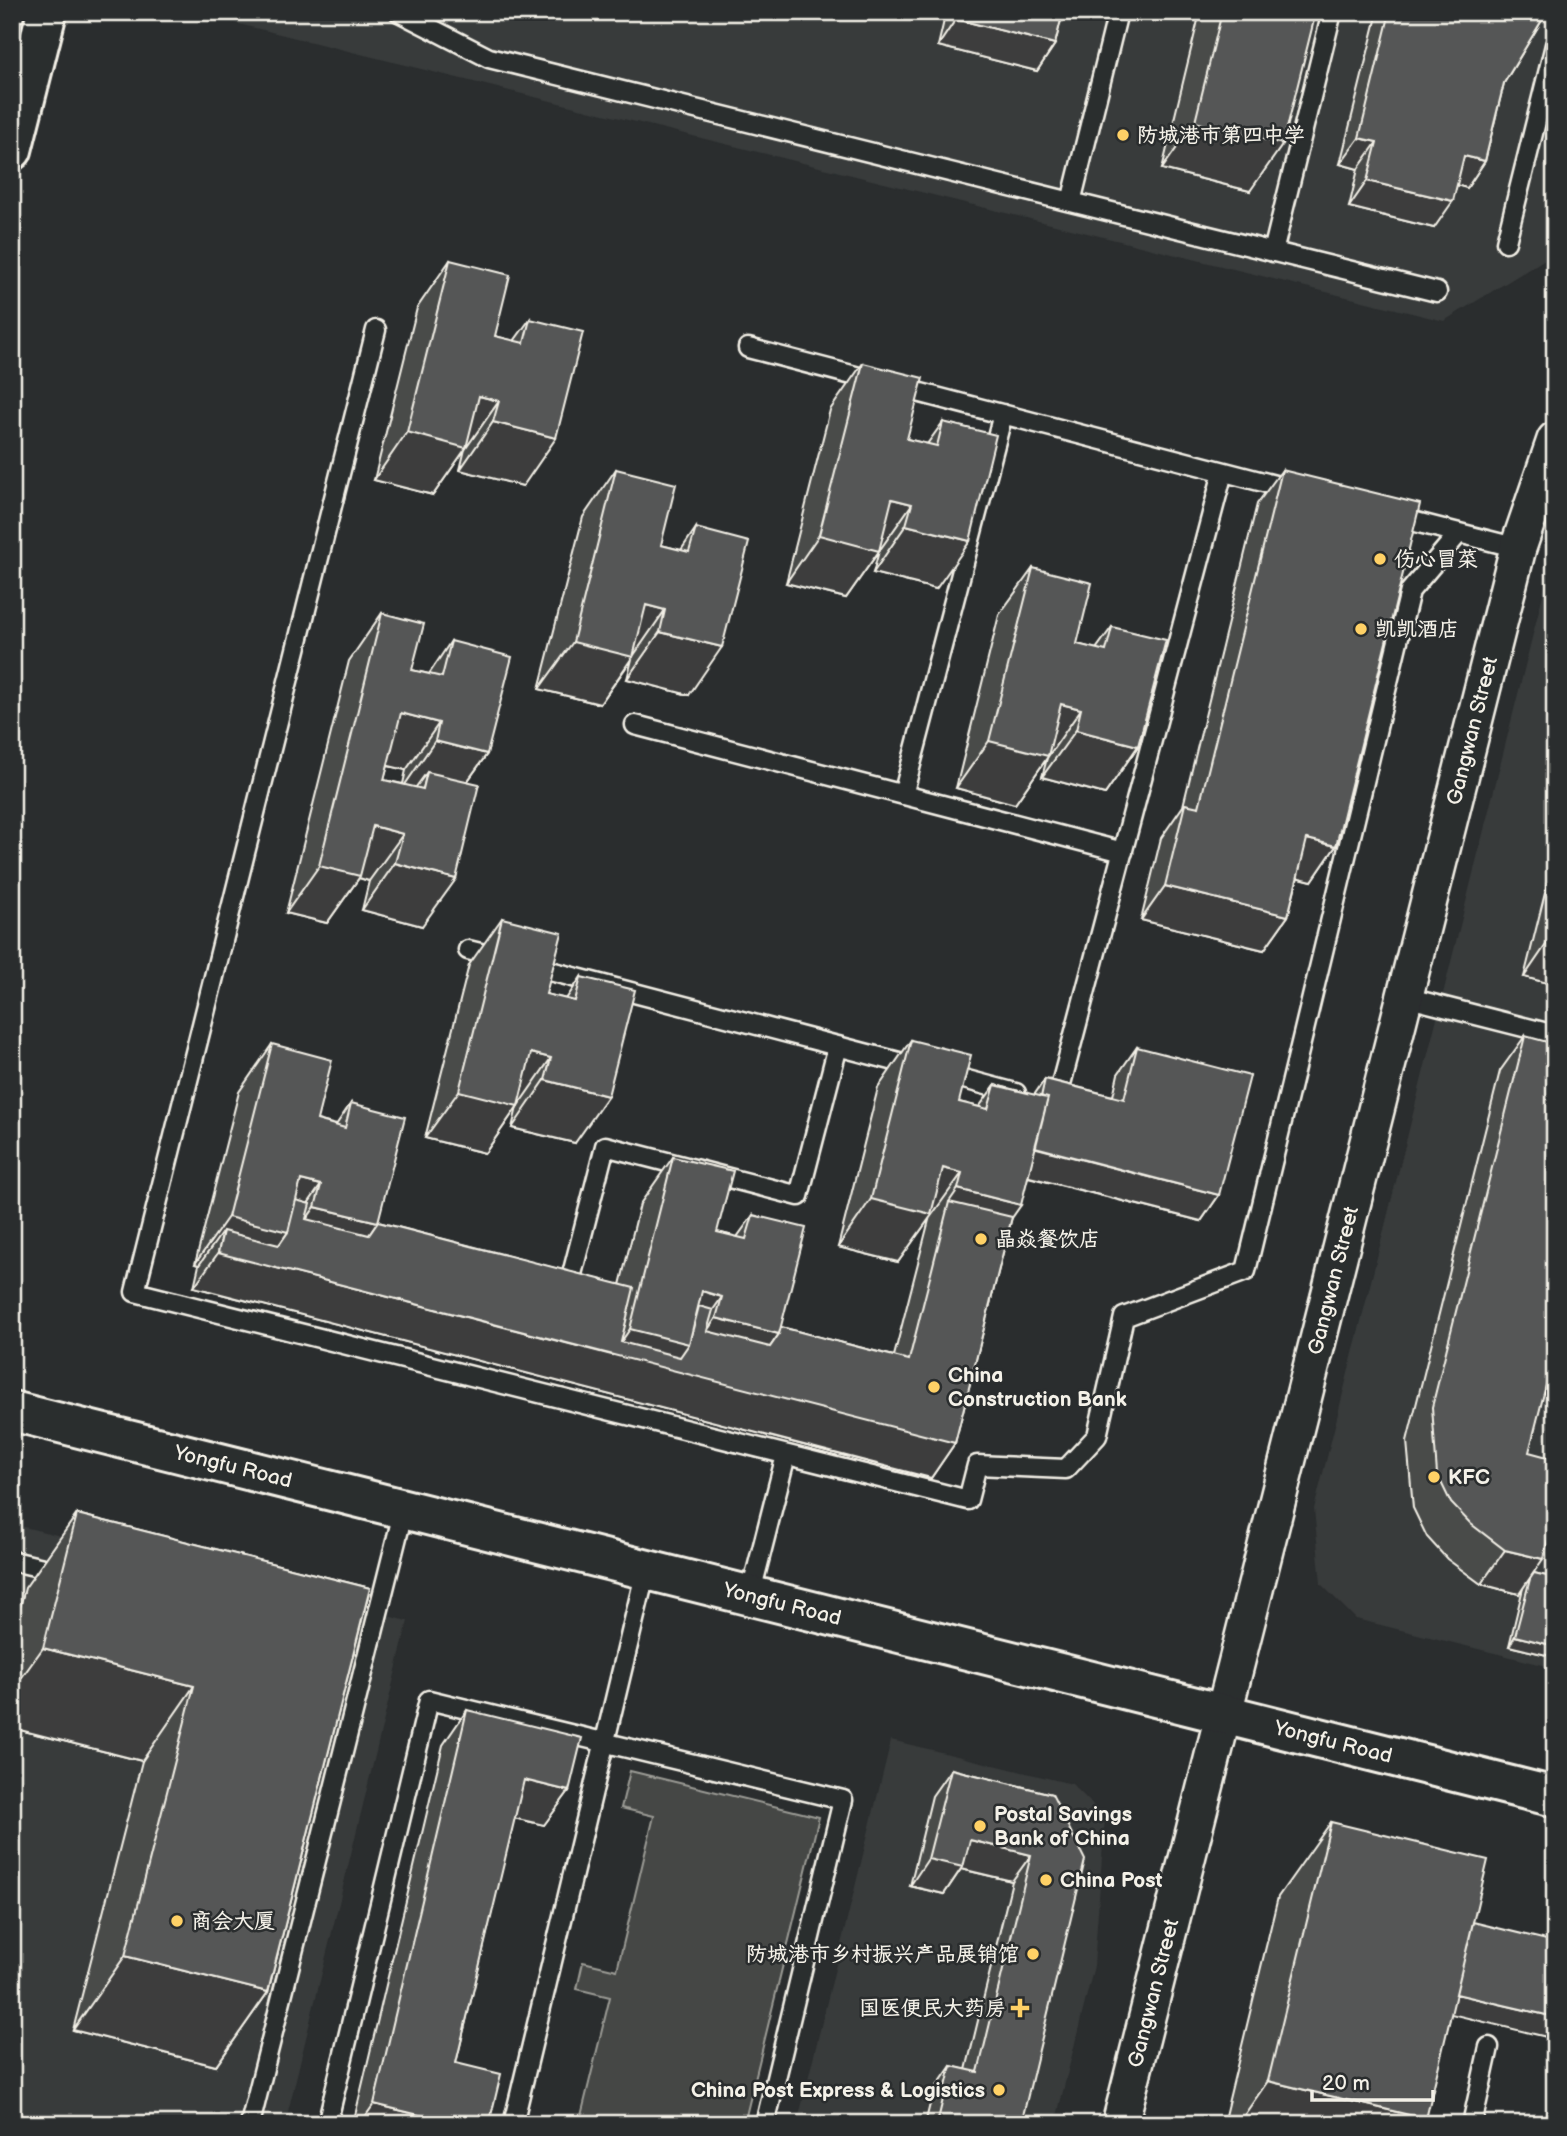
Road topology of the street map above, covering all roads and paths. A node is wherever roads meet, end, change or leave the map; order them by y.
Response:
1 (47, 12) edge
2 (399, 12) edge
3 (1118, 12) edge
4 (1332, 12) edge
5 (1555, 45) edge
6 (12, 150) edge
7 (1071, 202) junction
8 (1506, 242) dead end
9 (1273, 252) junction
10 (1437, 292) dead end
11 (376, 330) dead end
12 (748, 348) dead end
13 (1003, 414) junction
14 (1555, 440) edge
15 (1223, 472) junction
16 (1315, 496) edge
17 (1380, 513) edge
18 (1459, 533) junction
19 (1518, 548) junction
20 (635, 725) dead end
21 (904, 795) junction
22 (1123, 852) junction
23 (468, 950) dead end
24 (1405, 998) junction
25 (1555, 1035) edge
26 (838, 1046) junction
27 (569, 1282) edge
28 (12, 1411) edge
29 (786, 1455) junction
30 (404, 1509) junction
31 (12, 1564) edge
32 (646, 1570) junction
33 (79, 1577) edge
34 (750, 1596) junction
35 (1224, 1714) junction
36 (604, 1743) junction
37 (1555, 1797) edge
38 (1489, 2047) dead end
39 (250, 2124) edge
40 (327, 2124) edge
41 (513, 2124) edge
42 (765, 2124) edge
43 (1120, 2124) edge
44 (1472, 2124) edge

1 - 6 street
2 - 7 lane
3 - 7 lane
4 - 9 lane
5 - 8 lane
7 - 9 lane
9 - 10 lane
11 - 29 lane
12 - 13 lane
13 - 15 lane
13 - 21 lane
14 - 19 street, Gangwan Street
15 - 16 lane
15 - 22 lane
17 - 18 lane
18 - 19 lane
18 - 29 lane
19 - 24 street, Gangwan Street
20 - 21 lane
21 - 22 lane
22 - 26 lane
23 - 26 lane
24 - 25 lane
24 - 35 street, Gangwan Street
26 - 27 lane
28 - 30 street, Yongfu Road
29 - 34 lane
30 - 32 street, Yongfu Road
30 - 39 lane
31 - 33 lane
32 - 34 street, Yongfu Road
32 - 36 lane
34 - 35 street, Yongfu Road
35 - 37 street, Yongfu Road
35 - 43 street, Gangwan Street
36 - 40 lane
36 - 41 lane
36 - 42 lane
38 - 44 lane

